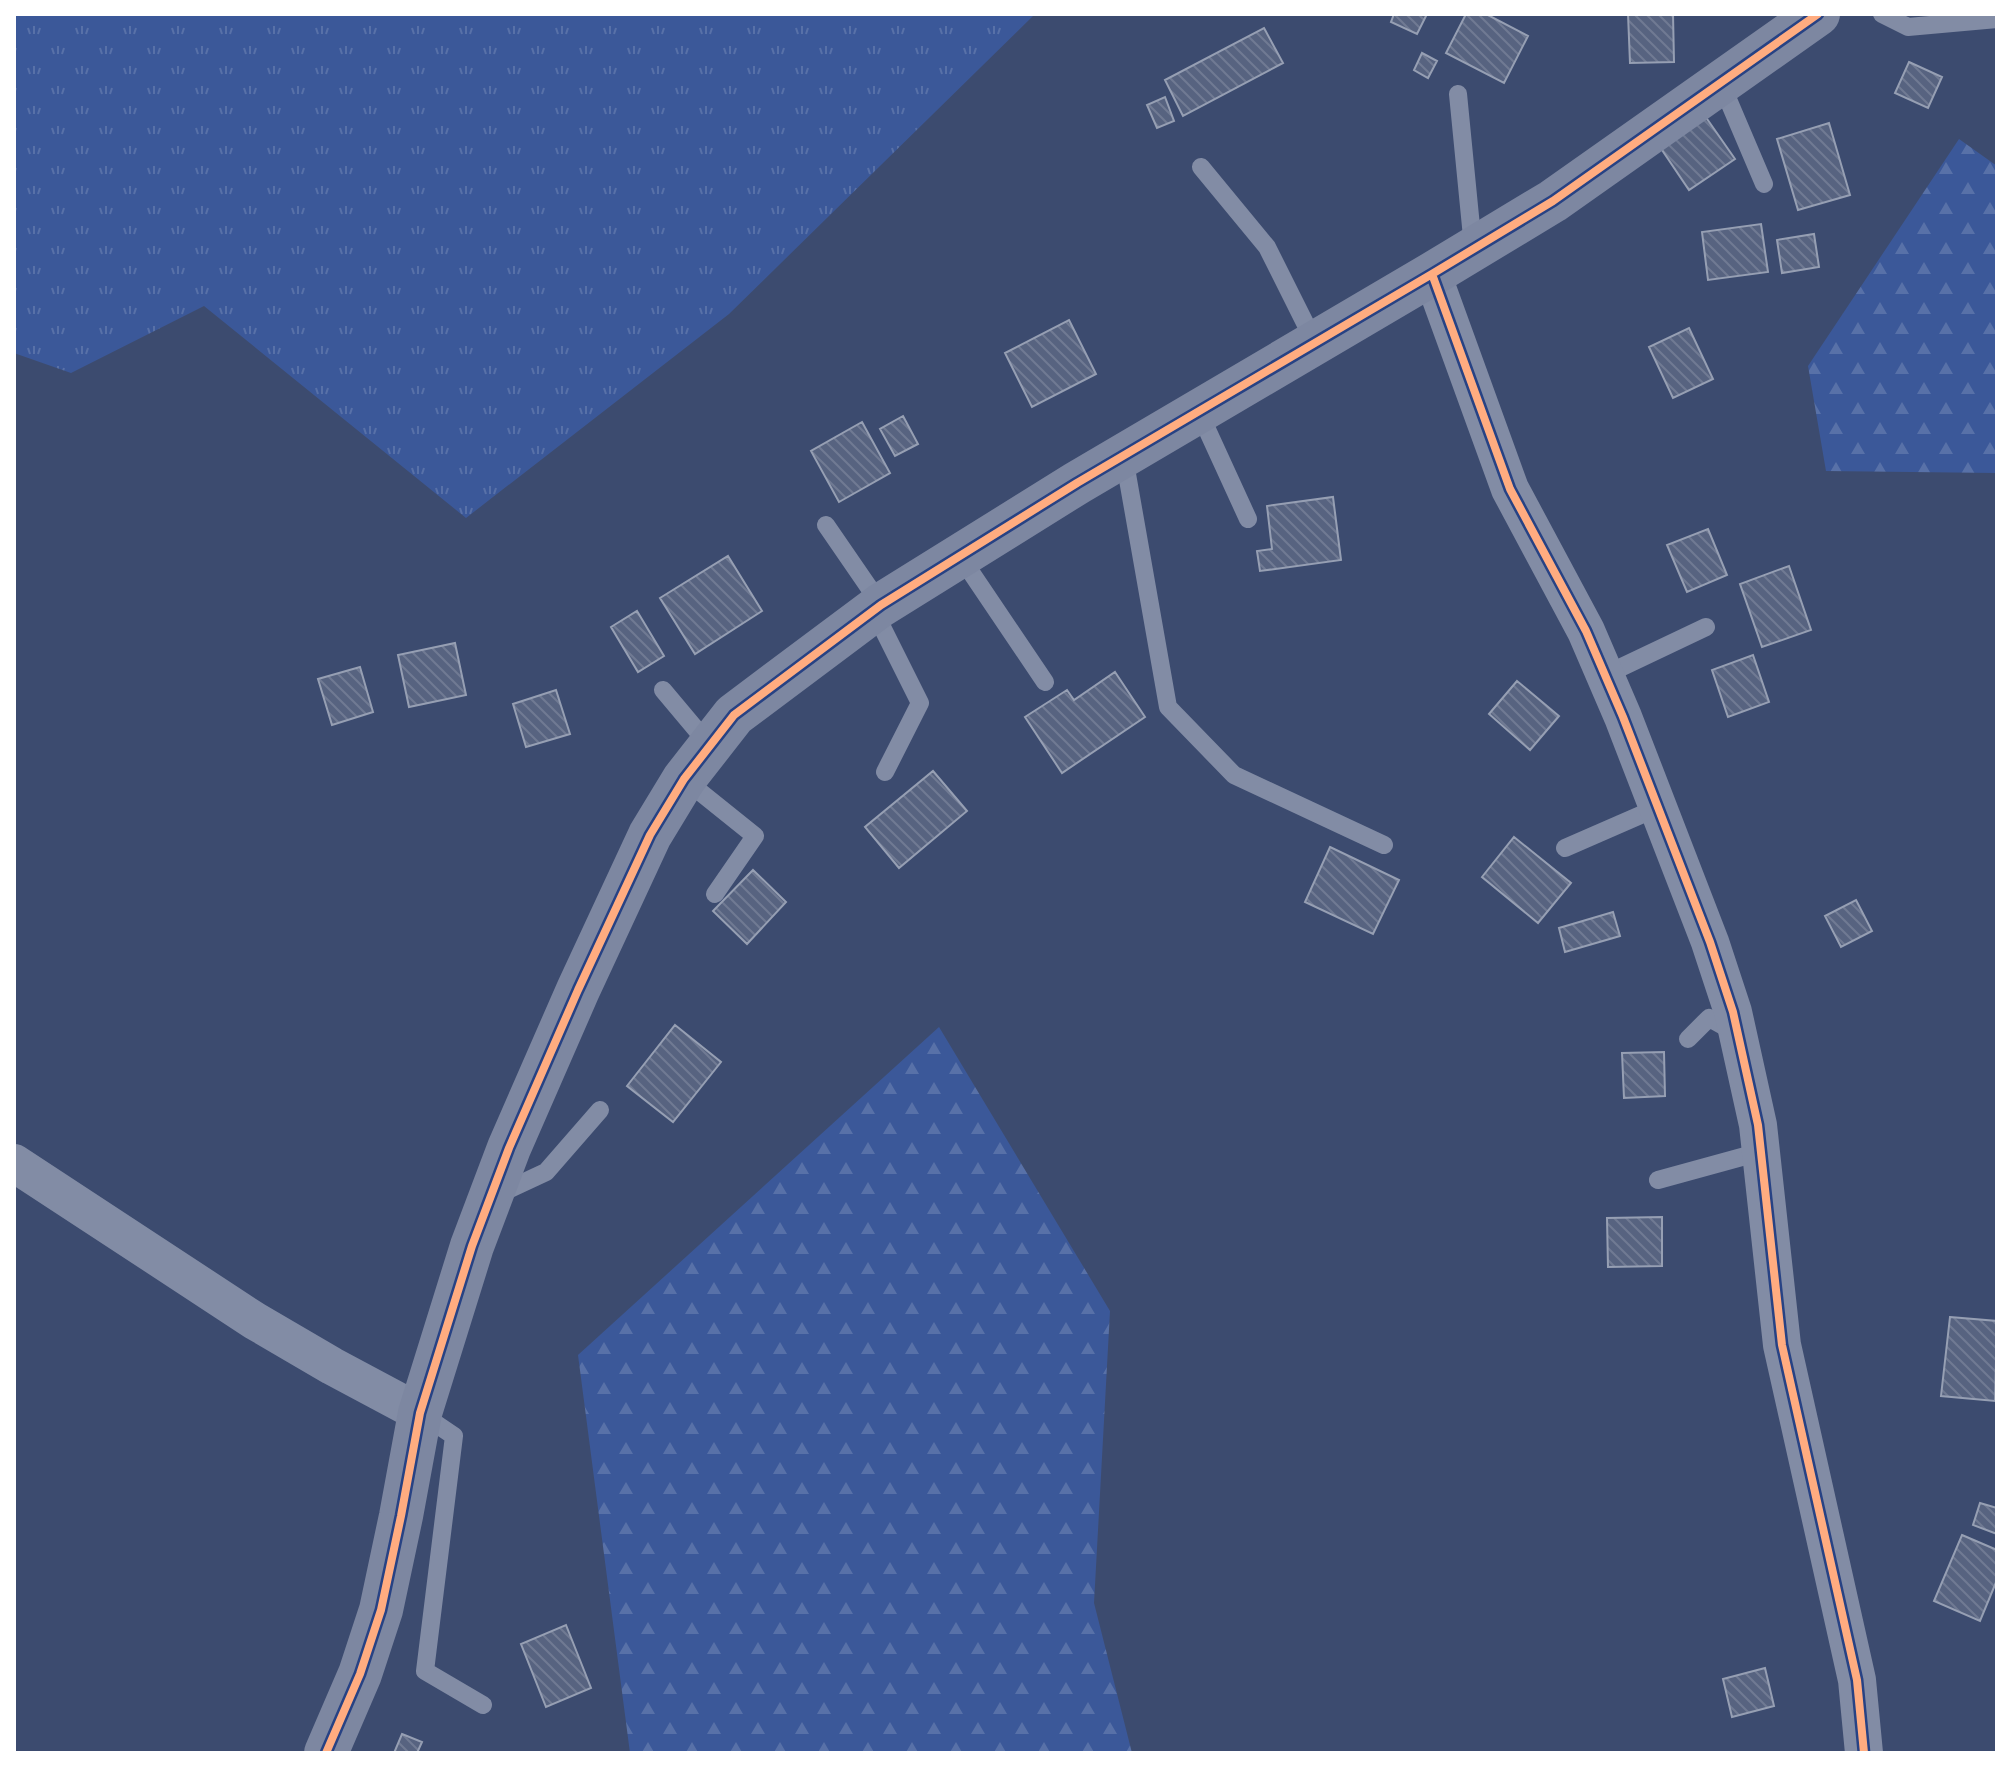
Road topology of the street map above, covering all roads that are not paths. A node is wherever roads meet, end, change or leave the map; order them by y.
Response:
1 (1818, 14) edge
2 (1882, 14) edge
3 (1997, 19) edge
4 (1721, 83) junction
5 (1458, 94) dead end
6 (1201, 167) dead end
7 (1764, 184) dead end
8 (1473, 250) junction
9 (1432, 274) junction
10 (1315, 343) junction
11 (1198, 411) junction
12 (1124, 455) junction
13 (1248, 519) dead end
14 (826, 525) dead end
15 (960, 556) junction
16 (877, 608) junction
17 (1706, 627) dead end
18 (1605, 675) junction
19 (1045, 682) dead end
20 (663, 690) dead end
21 (697, 762) junction
22 (885, 772) dead end
23 (1659, 807) junction
24 (1384, 845) dead end
25 (1565, 848) dead end
26 (715, 894) dead end
27 (1737, 1034) junction
28 (1688, 1039) dead end
29 (600, 1110) dead end
30 (1760, 1152) junction
31 (14, 1163) edge
32 (1658, 1180) dead end
33 (490, 1198) junction
34 (420, 1413) junction
35 (483, 1705) dead end
36 (326, 1753) edge
37 (1864, 1753) edge

1 - 4 street
2 - 3 lane
4 - 7 lane
4 - 8 street
5 - 8 lane
6 - 10 lane
8 - 9 street
9 - 10 street
9 - 18 street
10 - 11 street
11 - 12 street
11 - 13 lane
12 - 15 street
12 - 24 lane
14 - 16 lane
15 - 16 street
15 - 19 lane
16 - 21 street
16 - 22 lane
17 - 18 lane
18 - 23 street
20 - 21 lane
21 - 26 lane
21 - 33 street
23 - 25 lane
23 - 27 street
27 - 28 lane
27 - 30 street
29 - 33 lane
30 - 32 lane
30 - 37 street
31 - 34 street
33 - 34 street
34 - 35 lane
34 - 36 street

